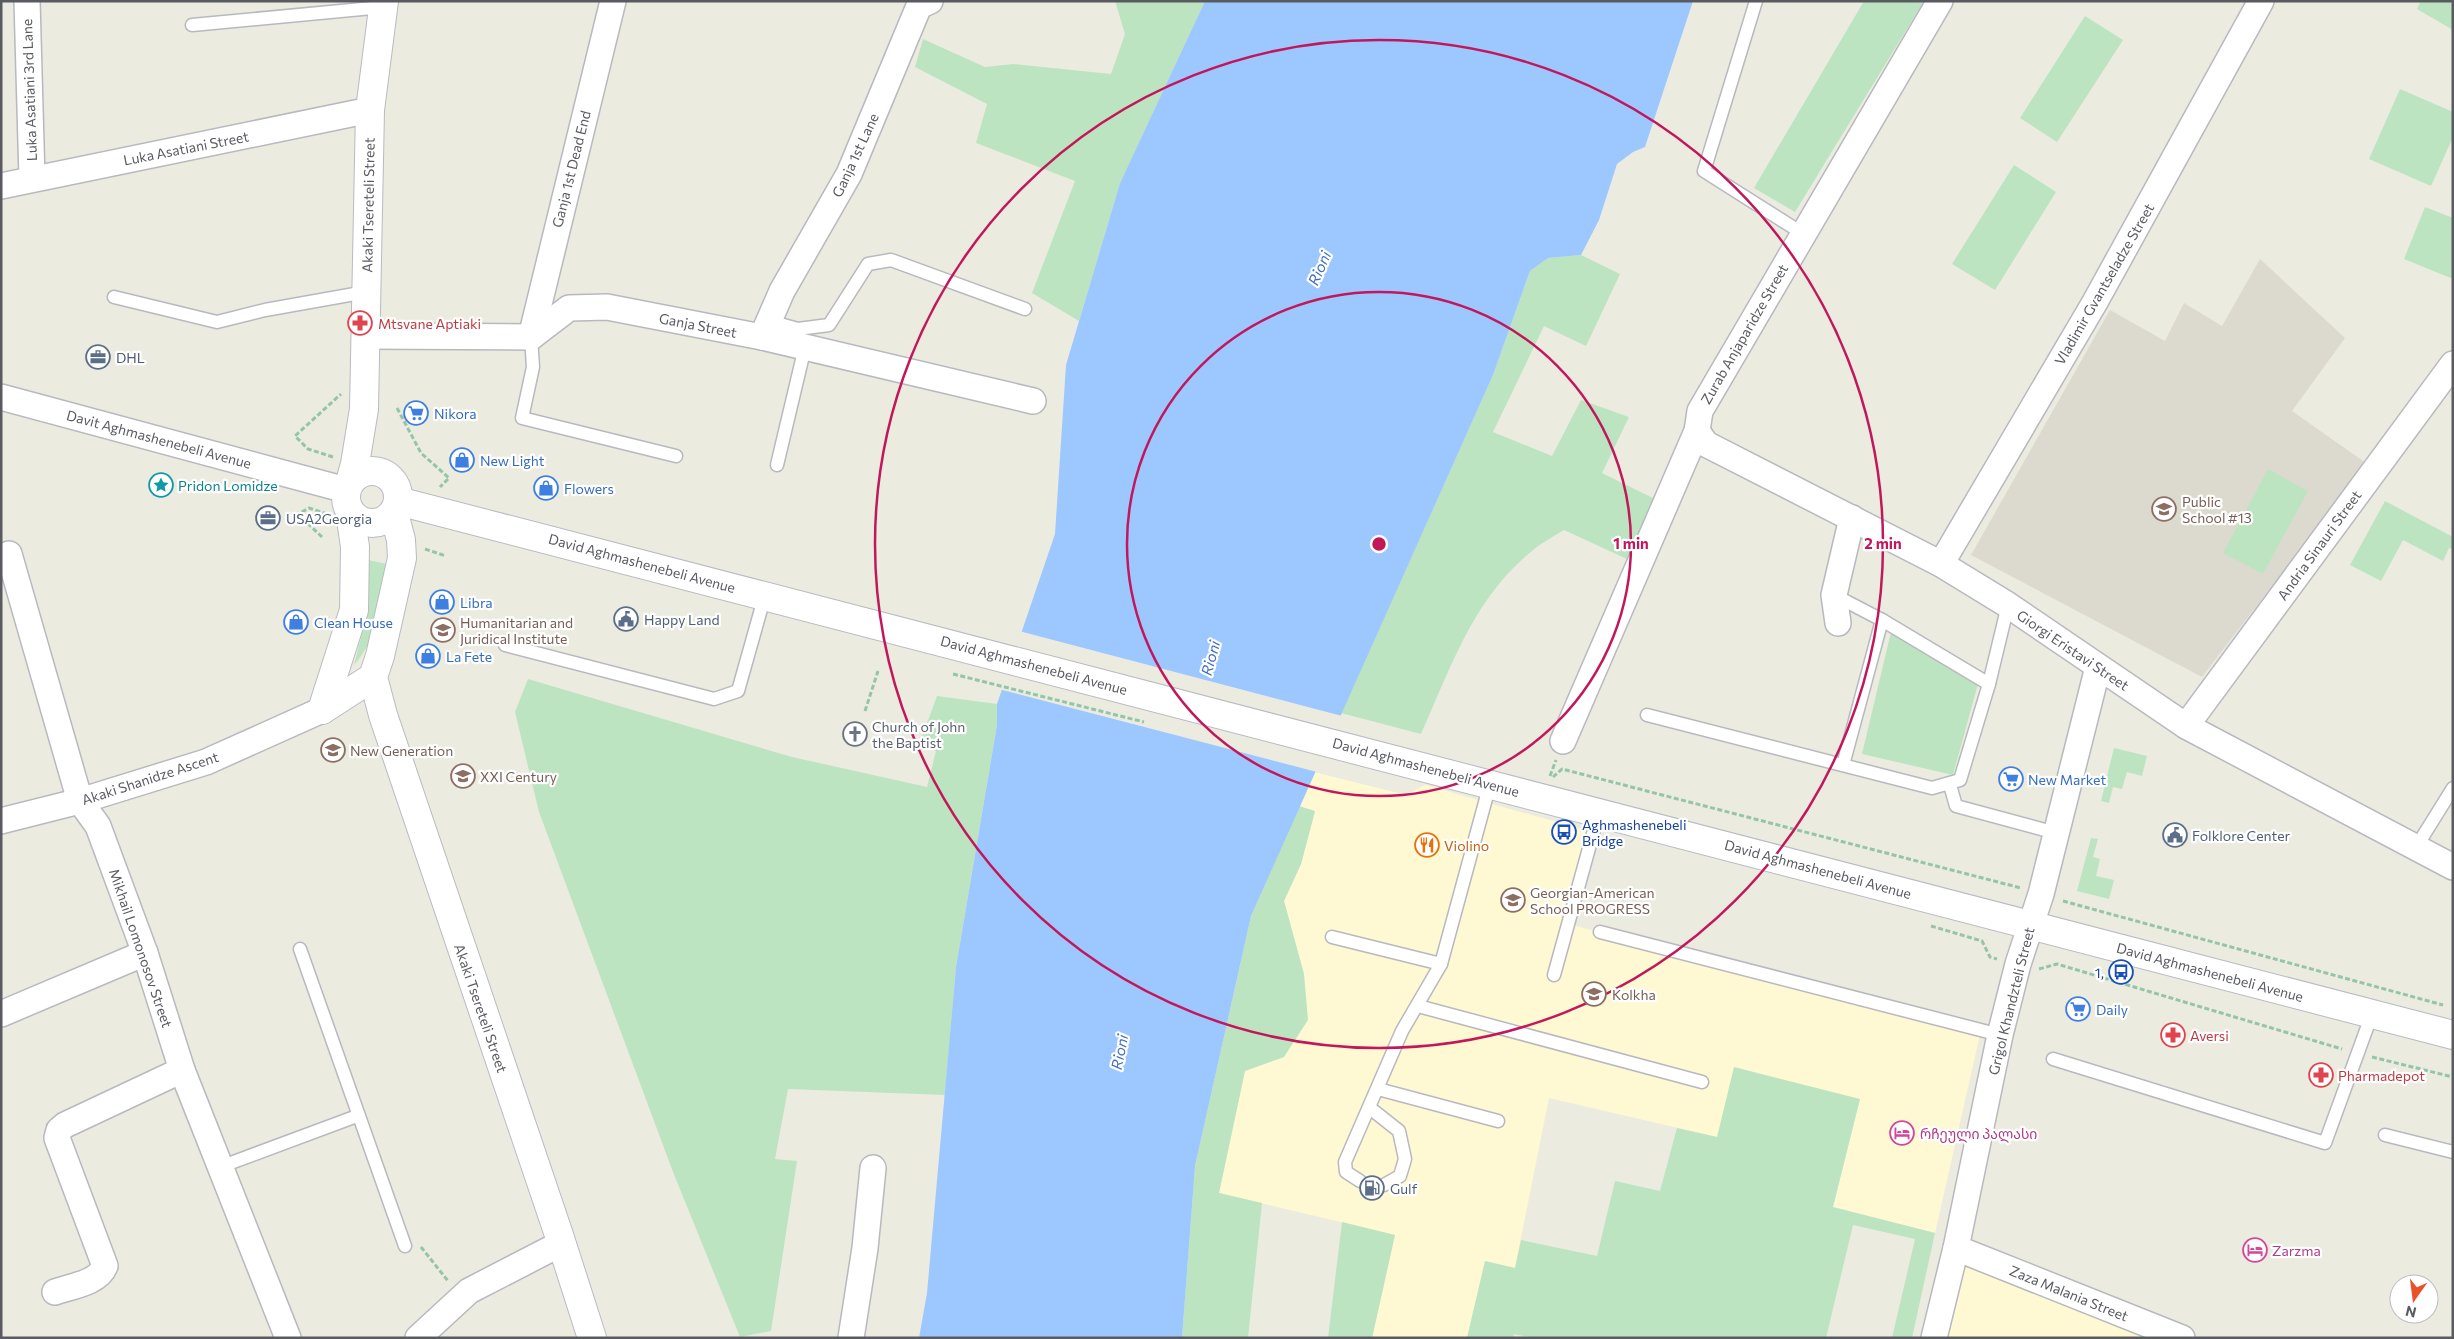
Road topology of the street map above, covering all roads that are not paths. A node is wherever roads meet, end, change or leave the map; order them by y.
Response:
1 (27, 1) edge
2 (613, 1) edge
3 (1756, 1) edge
4 (1940, 1) edge
5 (2261, 1) edge
6 (918, 3) edge
7 (383, 4) edge
8 (192, 24) dead end
9 (370, 110) junction
10 (32, 179) junction
11 (1, 186) edge
12 (1802, 233) junction
13 (366, 292) junction
14 (114, 297) dead end
15 (1025, 308) dead end
16 (765, 329) junction
17 (365, 336) junction
18 (531, 337) junction
19 (805, 346) junction
20 (2453, 364) edge
21 (1, 397) edge
22 (1034, 401) dead end
23 (364, 409) junction
24 (1697, 431) junction
25 (676, 456) dead end
26 (777, 465) dead end
27 (349, 495) junction
28 (394, 497) junction
29 (1852, 518) junction
30 (9, 554) dead end
31 (1941, 564) junction
32 (765, 595) junction
33 (1834, 595) junction
34 (2008, 605) junction
35 (1882, 620) junction
36 (1838, 623) dead end
37 (505, 645) dead end
38 (2098, 667) junction
39 (373, 677) junction
40 (1989, 684) junction
41 (322, 710) junction
42 (1647, 715) dead end
43 (2186, 726) junction
44 (1563, 741) dead end
45 (1843, 765) junction
46 (1490, 784) junction
47 (1950, 784) junction
48 (2453, 788) edge
49 (80, 801) junction
50 (1598, 812) junction
51 (1, 821) edge
52 (2056, 833) junction
53 (2416, 849) junction
54 (2453, 867) edge
55 (2030, 925) junction
56 (1600, 932) dead end
57 (1332, 937) dead end
58 (300, 949) dead end
59 (145, 953) junction
60 (1441, 964) junction
61 (1554, 975) dead end
62 (1418, 1006) junction
63 (1, 1014) edge
64 (2372, 1014) junction
65 (2000, 1035) junction
66 (2453, 1035) edge
67 (2053, 1059) dead end
68 (182, 1070) junction
69 (1702, 1082) dead end
70 (1378, 1089) junction
71 (1370, 1108) junction
72 (357, 1116) junction
73 (1498, 1121) dead end
74 (2384, 1135) dead end
75 (2453, 1152) edge
76 (220, 1167) junction
77 (872, 1168) dead end
78 (1360, 1181) dead end
79 (1384, 1185) dead end
80 (562, 1243) junction
81 (405, 1246) road end
82 (1956, 1248) junction
83 (55, 1292) dead end
84 (288, 1338) edge
85 (418, 1338) edge
86 (592, 1338) edge
87 (851, 1338) edge
88 (1934, 1338) edge
89 (2182, 1338) edge

1 - 10 street, Luka Asatiani 3rd Lane
2 - 18 street, Ganja 1st Dead End
3 - 12 lane
4 - 12 street, Zurab Anjaparidze Street
5 - 31 street, Vladimir Gvantseladze Street
6 - 16 street, Ganja 1st Lane
7 - 8 lane
7 - 9 main road, Akaki Tsereteli Street
9 - 10 street, Luka Asatiani Street
9 - 13 main road, Akaki Tsereteli Street
10 - 11 street, Luka Asatiani Street
12 - 24 street, Zurab Anjaparidze Street
13 - 14 lane
13 - 17 main road, Akaki Tsereteli Street
15 - 16 lane
16 - 18 street, Ganja Street
16 - 19 street, Ganja Street
17 - 18 street
17 - 23 main road, Akaki Tsereteli Street
18 - 25 lane
19 - 22 street, Ganja Street
19 - 26 lane
20 - 43 street, Andria Sinauri Street
21 - 27 street, Davit Aghmashenebeli Avenue
23 - 27 main road, Akaki Tsereteli Street
23 - 28 main road, Akaki Tsereteli Street
24 - 29 street, Giorgi Eristavi Street
24 - 44 street, Zurab Anjaparidze Street
27 - 28 main road
27 - 28 main road
27 - 41 main road, Akaki Tsereteli Street
28 - 32 main road, David Aghmashenebeli Avenue
28 - 39 main road, Akaki Tsereteli Street
29 - 31 street, Giorgi Eristavi Street
29 - 33 street
30 - 49 street, Mikhail Lomonosov Street
31 - 34 street, Giorgi Eristavi Street
32 - 37 lane
32 - 46 main road, David Aghmashenebeli Avenue
33 - 35 lane
33 - 36 street
34 - 38 street, Giorgi Eristavi Street
34 - 40 lane
35 - 40 lane
35 - 45 lane
38 - 43 street, Giorgi Eristavi Street
38 - 52 street, Grigol Khandzteli Street
39 - 41 main road
39 - 80 main road, Akaki Tsereteli Street
40 - 47 lane
41 - 49 street, Akaki Shanidze Ascent
42 - 45 lane
43 - 53 street, Giorgi Eristavi Street
45 - 47 lane
46 - 50 main road, David Aghmashenebeli Avenue
46 - 60 lane
47 - 52 lane
48 - 53 lane
49 - 51 street, Akaki Shanidze Ascent
49 - 59 street, Mikhail Lomonosov Street
50 - 55 main road, David Aghmashenebeli Avenue
50 - 61 lane
52 - 55 street, Grigol Khandzteli Street
53 - 54 street, Giorgi Eristavi Street
55 - 64 main road, David Aghmashenebeli Avenue
55 - 65 street, Grigol Khandzteli Street
56 - 65 lane
57 - 60 lane
58 - 72 lane
59 - 63 street
59 - 68 street, Mikhail Lomonosov Street
60 - 62 lane
62 - 69 lane
62 - 70 lane
64 - 66 main road, David Aghmashenebeli Avenue
64 - 67 lane
65 - 82 street, Grigol Khandzteli Street
68 - 76 street, Mikhail Lomonosov Street
68 - 83 street
70 - 71 lane
70 - 73 lane
71 - 78 lane
71 - 79 lane
72 - 76 lane
72 - 81 lane
74 - 75 lane
76 - 84 street, Mikhail Lomonosov Street
77 - 87 street
80 - 85 street
80 - 86 main road, Akaki Tsereteli Street
82 - 88 street, Grigol Khandzteli Street
82 - 89 street, Zaza Malania Street

